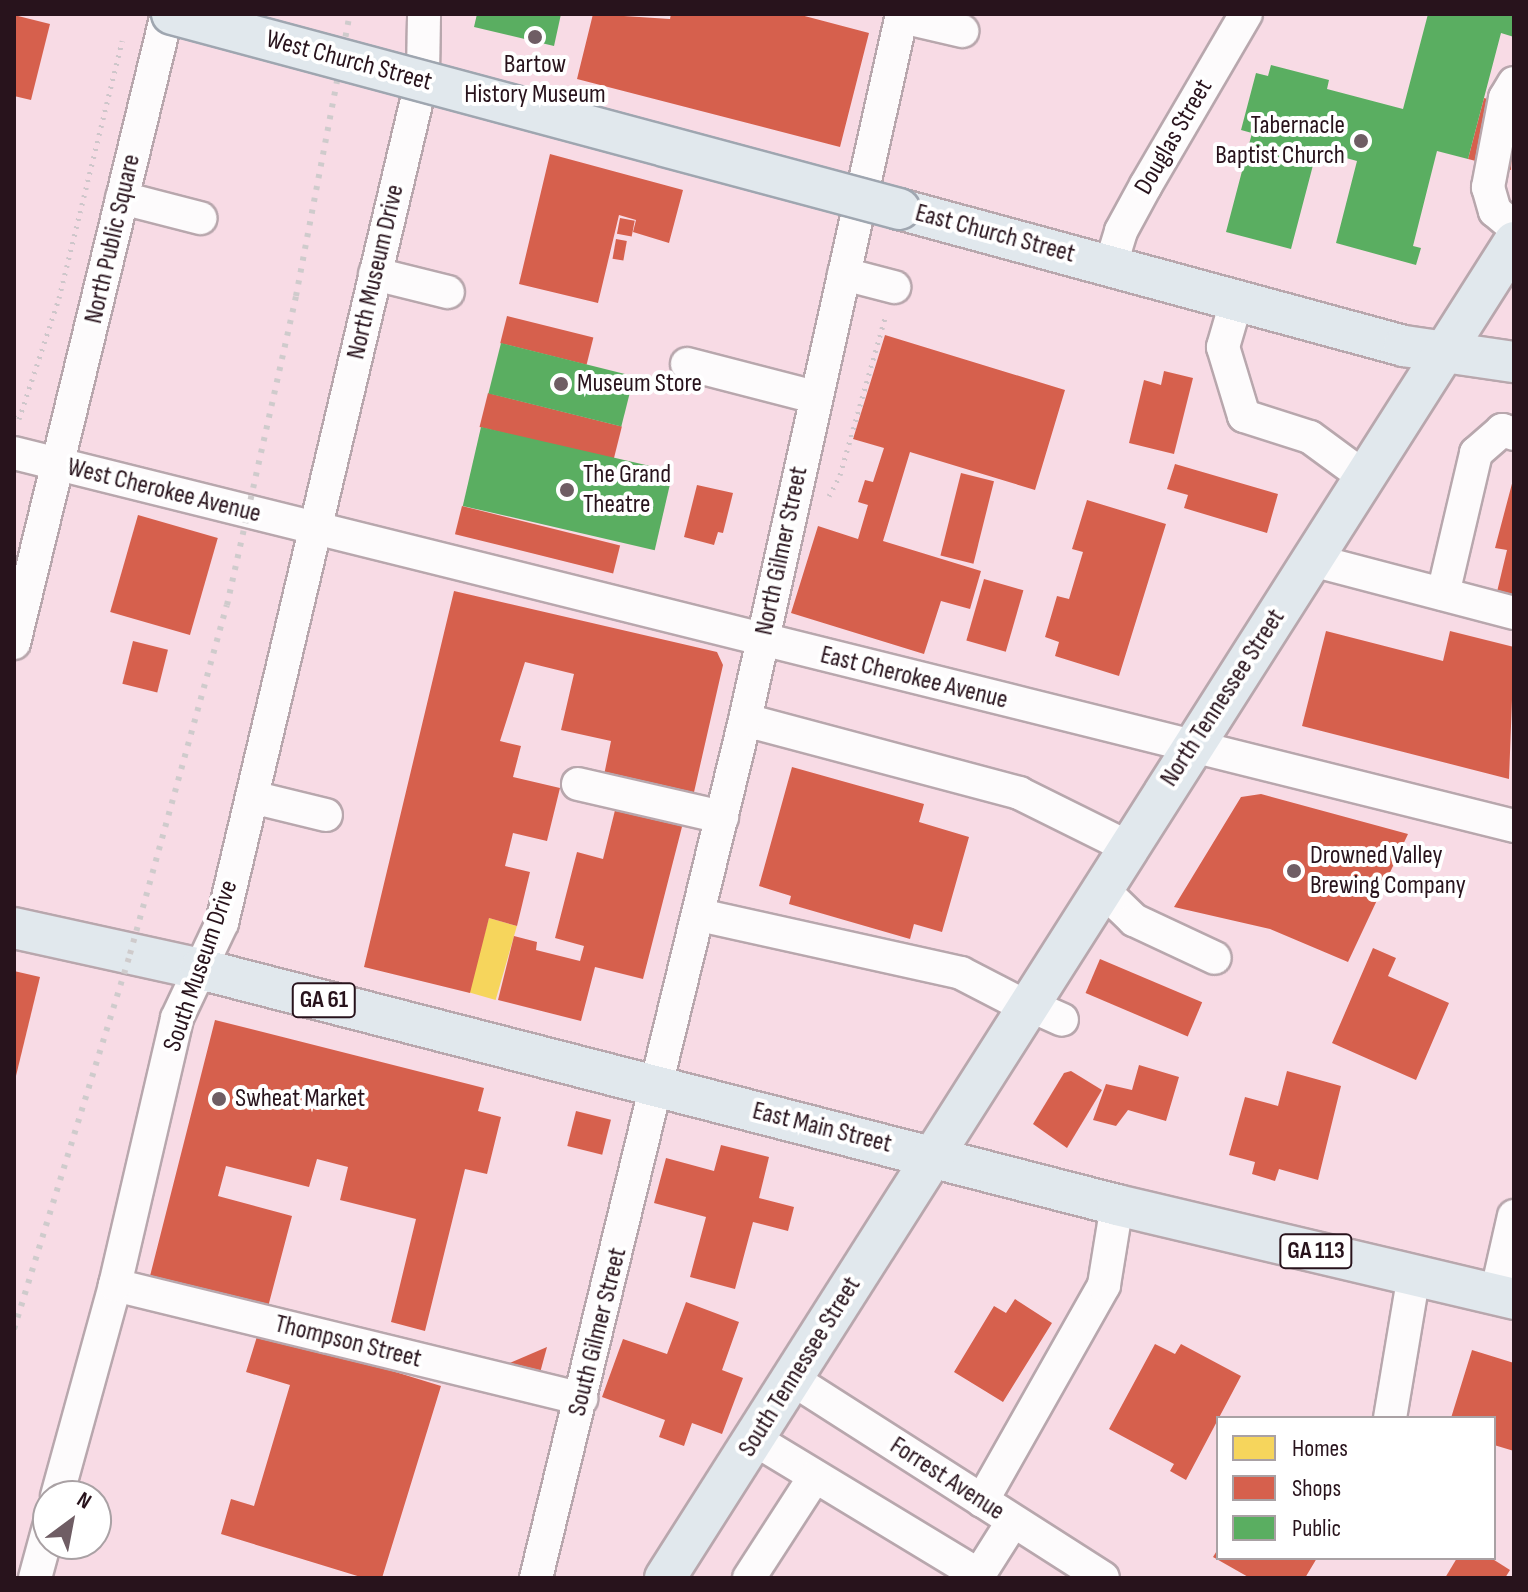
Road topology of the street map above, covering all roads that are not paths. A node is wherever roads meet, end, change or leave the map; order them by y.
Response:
1 (170, 14) edge
2 (199, 14) edge
3 (424, 14) edge
4 (1246, 14) edge
5 (902, 16) edge
6 (274, 24) edge
7 (962, 31) dead end
8 (423, 74) junction
9 (1514, 83) edge
10 (478, 96) joint
11 (862, 191) junction
12 (122, 198) junction
13 (200, 218) dead end
14 (1514, 227) edge
15 (1514, 242) edge
16 (1111, 264) junction
17 (375, 274) junction
18 (844, 274) junction
19 (894, 287) road end
20 (448, 292) dead end
21 (1237, 299) junction
22 (1446, 349) junction
23 (1514, 362) edge
24 (687, 364) dead end
25 (815, 397) junction
26 (1514, 434) edge
27 (14, 453) edge
28 (59, 464) junction
29 (1363, 476) junction
30 (315, 528) junction
31 (1312, 560) junction
32 (1443, 594) junction
33 (1514, 613) edge
34 (764, 639) junction
35 (14, 643) edge
36 (745, 720) junction
37 (1192, 745) junction
38 (578, 784) dead end
39 (252, 797) junction
40 (326, 815) dead end
41 (722, 817) junction
42 (1514, 826) edge
43 (1128, 847) junction
44 (1102, 889) junction
45 (700, 915) junction
46 (14, 928) edge
47 (1215, 958) dead end
48 (200, 969) junction
49 (1039, 1010) junction
50 (659, 1087) junction
51 (933, 1156) junction
52 (1117, 1205) junction
53 (1514, 1216) edge
54 (1414, 1275) junction
55 (115, 1285) junction
56 (1505, 1297) edge
57 (792, 1379) junction
58 (581, 1399) junction
59 (1390, 1416) edge
60 (754, 1439) junction
61 (815, 1476) junction
62 (61, 1480) edge
63 (982, 1501) junction
64 (1013, 1521) junction
65 (978, 1576) edge
66 (536, 1578) edge
67 (665, 1578) edge
68 (749, 1578) edge
69 (1103, 1578) edge

1 - 10 main road, West Church Street, bridge
1 - 12 street, North Public Square
2 - 6 street
3 - 8 street, North Museum Drive
4 - 16 street, Douglas Street
5 - 7 street
5 - 11 street, North Gilmer Street
8 - 11 street
8 - 17 street, North Museum Drive
9 - 14 street
10 - 16 main road, East Church Street, bridge
11 - 18 street, North Gilmer Street
12 - 13 street
12 - 28 street, North Public Square
15 - 22 main road, North Tennessee Street
16 - 21 main road, East Church Street
17 - 20 street
17 - 30 street, North Museum Drive
18 - 19 street
18 - 25 street, North Gilmer Street
21 - 22 main road, East Church Street
21 - 29 street
22 - 23 main road, East Church Street
22 - 29 main road, North Tennessee Street
24 - 25 street
25 - 34 street, North Gilmer Street
26 - 32 street
27 - 28 street, West Cherokee Avenue
28 - 30 street, West Cherokee Avenue
28 - 35 street, North Public Square
29 - 31 main road, North Tennessee Street
30 - 34 street, East Cherokee Avenue
30 - 39 street, South Museum Drive
31 - 32 street
31 - 37 main road, North Tennessee Street
32 - 33 street
34 - 36 street, North Gilmer Street
34 - 37 street, East Cherokee Avenue
36 - 41 street, North Gilmer Street
36 - 43 street
37 - 42 street, East Cherokee Avenue
37 - 43 main road, North Tennessee Street
38 - 41 street
39 - 40 street
39 - 48 street, South Museum Drive
41 - 45 street, North Gilmer Street
43 - 44 main road, North Tennessee Street
44 - 47 street
44 - 49 main road, North Tennessee Street
45 - 49 street
45 - 50 street, North Gilmer Street
46 - 48 main road, East Main Street / GA 61
48 - 50 main road, East Main Street / GA 61
48 - 55 street, South Museum Drive
49 - 51 main road, North Tennessee Street
50 - 51 main road, East Main Street / GA 61
50 - 58 street, South Gilmer Street
51 - 52 main road, East Main Street / GA 113
51 - 57 main road, South Tennessee Street
52 - 54 main road, East Main Street / GA 113
52 - 63 street
53 - 56 street
54 - 56 main road, East Main Street / GA 113
54 - 59 street
55 - 58 street, Thompson Street
55 - 62 street, South Museum Drive
57 - 60 main road, South Tennessee Street
57 - 63 street, Forrest Avenue
58 - 66 street, South Gilmer Street
60 - 61 street
60 - 67 main road, South Tennessee Street
61 - 65 street
61 - 68 street
63 - 64 street, Forrest Avenue
64 - 65 street
64 - 69 street, Forrest Avenue

